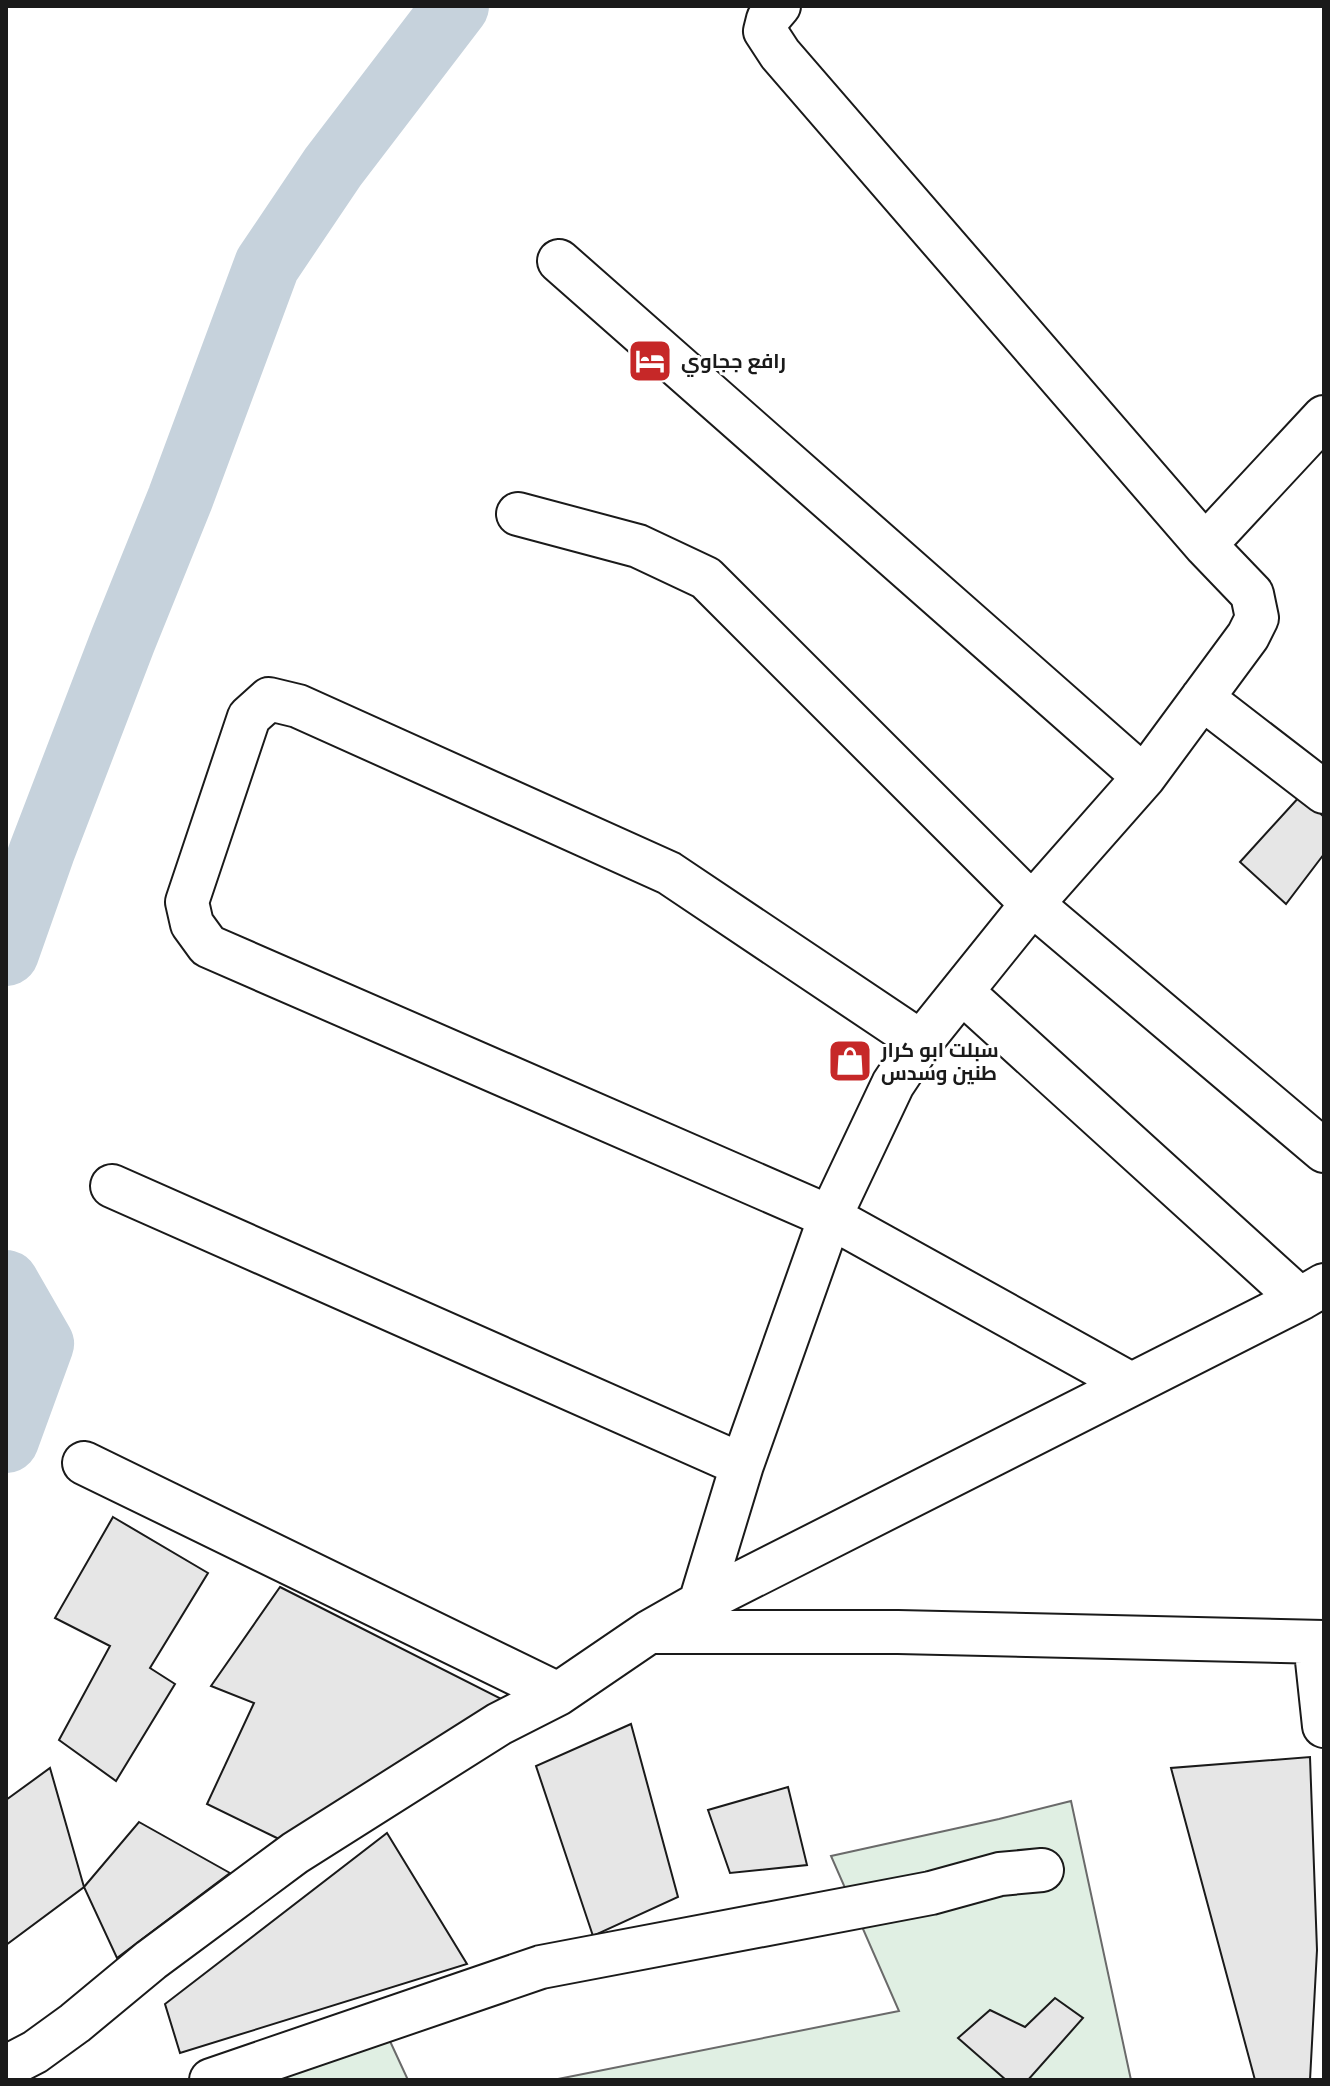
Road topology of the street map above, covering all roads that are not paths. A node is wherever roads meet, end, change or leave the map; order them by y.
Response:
1 (779, 6) edge
2 (559, 261) dead end
3 (1324, 417) edge
4 (518, 514) dead end
5 (1205, 545) junction
6 (1202, 698) junction
7 (1144, 777) junction
8 (1324, 792) edge
9 (1032, 904) junction
10 (962, 992) junction
11 (921, 1042) junction
12 (1324, 1151) edge
13 (112, 1186) dead end
14 (830, 1217) junction
15 (1312, 1292) edge
16 (1131, 1384) junction
17 (84, 1463) dead end
18 (742, 1465) junction
19 (700, 1603) junction
20 (649, 1632) junction
21 (1320, 1642) edge
22 (558, 1694) junction
23 (1324, 1726) edge
24 (1042, 1870) dead end
25 (6, 2067) edge
26 (211, 2080) edge

1 - 5 street
2 - 7 street
3 - 5 street
4 - 9 street
5 - 6 street
6 - 7 street
6 - 8 street
7 - 9 street
9 - 10 street
9 - 12 street
10 - 11 street
10 - 15 street
11 - 14 street
11 - 14 street
13 - 18 street
14 - 16 street
14 - 18 street
15 - 16 street
16 - 19 street
17 - 22 street
18 - 19 street
19 - 20 street
20 - 21 street
20 - 22 street
21 - 23 street
22 - 25 street
24 - 26 street

